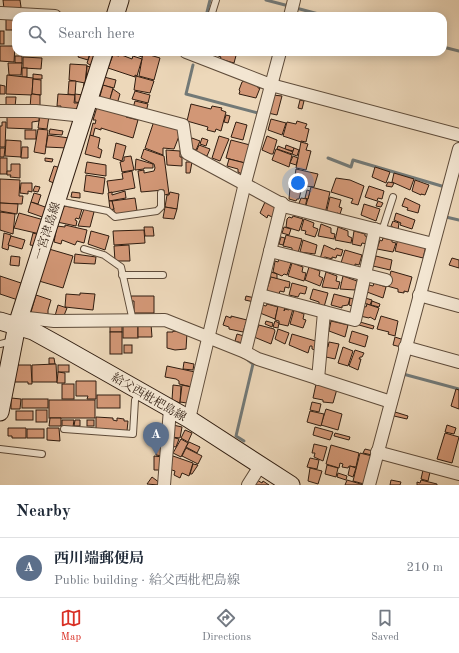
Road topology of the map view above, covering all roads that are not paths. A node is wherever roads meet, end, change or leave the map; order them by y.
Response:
1 (120, 0) edge
2 (216, 0) edge
3 (294, 0) edge
4 (1, 12) dead end
5 (116, 12) edge
6 (212, 12) edge
7 (291, 12) edge
8 (12, 13) edge
9 (103, 56) edge
10 (202, 56) edge
11 (279, 56) edge
12 (271, 85) junction
13 (89, 100) junction
14 (0, 111) edge
15 (84, 116) junction
16 (459, 135) edge
17 (459, 149) edge
18 (245, 183) junction
19 (162, 193) dead end
20 (393, 198) dead end
21 (57, 201) junction
22 (282, 203) junction
23 (379, 230) junction
24 (433, 244) junction
25 (84, 249) dead end
26 (270, 251) junction
27 (163, 274) dead end
28 (122, 275) junction
29 (365, 275) junction
30 (386, 280) dead end
31 (260, 295) junction
32 (419, 295) junction
33 (459, 306) edge
34 (324, 312) junction
35 (0, 321) edge
36 (133, 321) junction
37 (12, 332) edge
38 (208, 336) junction
39 (405, 348) junction
40 (245, 352) junction
41 (459, 362) edge
42 (318, 379) junction
43 (140, 392) junction
44 (391, 402) junction
45 (170, 409) junction
46 (0, 412) edge
47 (188, 419) junction
48 (64, 430) dead end
49 (0, 449) edge
50 (377, 452) junction
51 (42, 454) dead end
52 (260, 466) junction
53 (459, 474) edge
54 (164, 485) edge
55 (248, 485) edge
56 (291, 485) edge
57 (369, 485) edge

1 - 5 main road
2 - 6 lane
3 - 7 street
4 - 8 street
9 - 13 main road, 一宮津島線
10 - 12 street
11 - 12 street
12 - 16 street
12 - 18 street
13 - 15 main road, 一宮津島線
13 - 18 street
14 - 15 street
15 - 21 main road, 一宮津島線
17 - 24 street
18 - 22 street
18 - 38 street
19 - 21 lane
20 - 23 lane
21 - 37 main road, 一宮津島線
22 - 23 street
22 - 26 street
23 - 24 street
23 - 29 street
24 - 32 street
25 - 28 lane
26 - 29 street
26 - 31 street
27 - 28 lane
28 - 36 lane
29 - 30 street
29 - 34 street
31 - 34 street
31 - 40 street
32 - 33 street
32 - 39 street
34 - 42 street
35 - 37 main road, 給父西枇杷島線
36 - 37 street
36 - 38 street
37 - 43 main road, 給父西枇杷島線
37 - 46 main road, 一宮津島線
38 - 40 street
38 - 47 street
39 - 41 street
39 - 44 street
40 - 42 street
42 - 44 street
43 - 45 main road, 給父西枇杷島線
43 - 48 lane
44 - 50 street
45 - 47 main road, 給父西枇杷島線
45 - 54 street
47 - 52 main road, 給父西枇杷島線
49 - 51 lane
50 - 53 street
50 - 57 street
52 - 55 street
52 - 56 main road, 給父西枇杷島線

